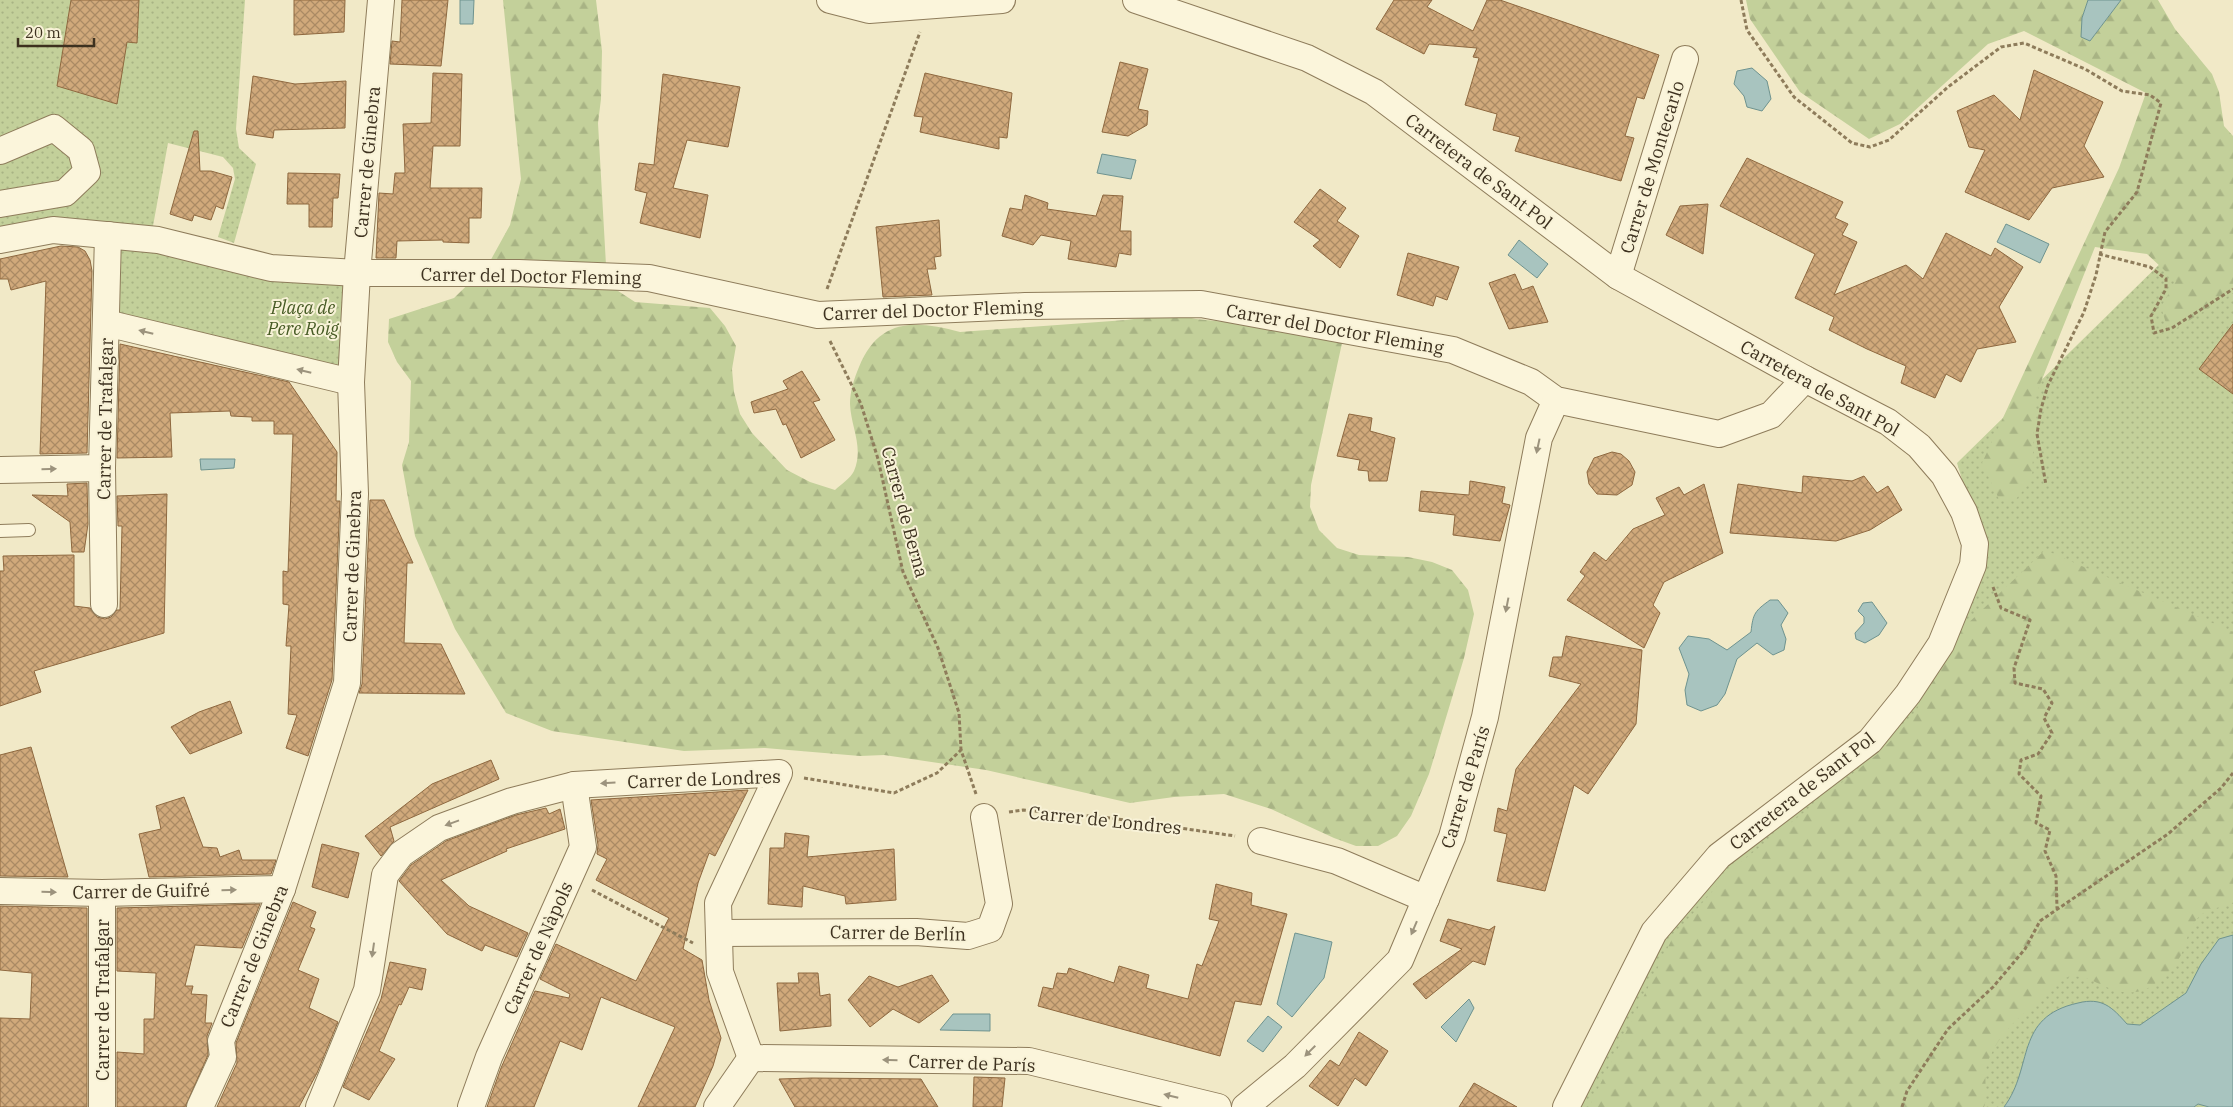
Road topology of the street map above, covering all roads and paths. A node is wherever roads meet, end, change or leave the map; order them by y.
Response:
1 (381, 0) edge
2 (830, 0) edge
3 (1002, 0) edge
4 (1136, 0) edge
5 (1741, 0) edge
6 (930, 5) junction
7 (1685, 59) dead end
8 (0, 151) edge
9 (0, 204) edge
10 (108, 235) junction
11 (0, 240) edge
12 (2099, 254) junction
13 (357, 273) junction
14 (1618, 276) junction
15 (2233, 289) edge
16 (818, 315) junction
17 (106, 323) junction
18 (1805, 379) junction
19 (351, 382) junction
20 (1556, 400) junction
21 (102, 468) junction
22 (0, 470) edge
23 (2046, 485) dead end
24 (29, 530) dead end
25 (0, 531) edge
26 (1990, 581) dead end
27 (104, 604) dead end
28 (961, 750) junction
29 (779, 773) junction
30 (2233, 773) edge
31 (574, 784) junction
32 (984, 817) junction
33 (1261, 841) joint
34 (569, 879) junction
35 (282, 889) junction
36 (0, 890) edge
37 (102, 893) junction
38 (1426, 899) junction
39 (2057, 908) junction
40 (719, 945) junction
41 (751, 1058) junction
42 (102, 1107) edge
43 (200, 1107) edge
44 (319, 1107) edge
45 (471, 1107) edge
46 (717, 1107) edge
47 (1218, 1107) edge
48 (1245, 1107) edge
49 (1566, 1107) edge
50 (1902, 1107) edge

1 - 13 street, Carrer de Ginebra
2 - 6 street
3 - 6 street
4 - 14 street, Carretera de Sant Pol
5 - 12 path
6 - 16 path
7 - 14 street, Carrer de Montecarlo
8 - 9 street
10 - 11 street, Carrer del Doctor Fleming
10 - 13 street, Carrer del Doctor Fleming
10 - 17 street, Carrer de Trafalgar
12 - 15 path
12 - 23 path
13 - 16 street, Carrer del Doctor Fleming
13 - 19 street, Carrer de Ginebra
14 - 18 street, Carretera de Sant Pol
16 - 20 street, Carrer del Doctor Fleming
16 - 28 path, Carrer de Berna
19 -> 17 street
17 - 21 street, Carrer de Trafalgar
18 - 20 street, Carrer del Doctor Fleming
18 - 49 street, Carretera de Sant Pol
19 - 35 street, Carrer de Ginebra
20 -> 38 street, Carrer de París
22 -> 21 street
21 - 27 street, Carrer de Trafalgar
24 - 25 lane
26 - 39 path
28 - 29 path, Carrer de Londres
28 - 32 path
29 -> 31 street, Carrer de Londres
29 - 40 street
30 - 39 path
31 - 34 street, Carrer de Nàpols
31 -> 44 street, Carrer de Londres
32 - 33 path, Carrer de Londres
32 - 40 street, Carrer de Berlín
33 - 38 street
34 - 40 path
34 - 45 street, Carrer de Nàpols
37 -> 35 street, Carrer de Guifré
35 - 43 street, Carrer de Ginebra
36 -> 37 street, Carrer de Guifré
37 - 42 street, Carrer de Trafalgar
38 -> 48 street, Carrer de París
39 - 50 path
40 - 41 street
41 - 46 street
47 -> 41 street, Carrer de París

